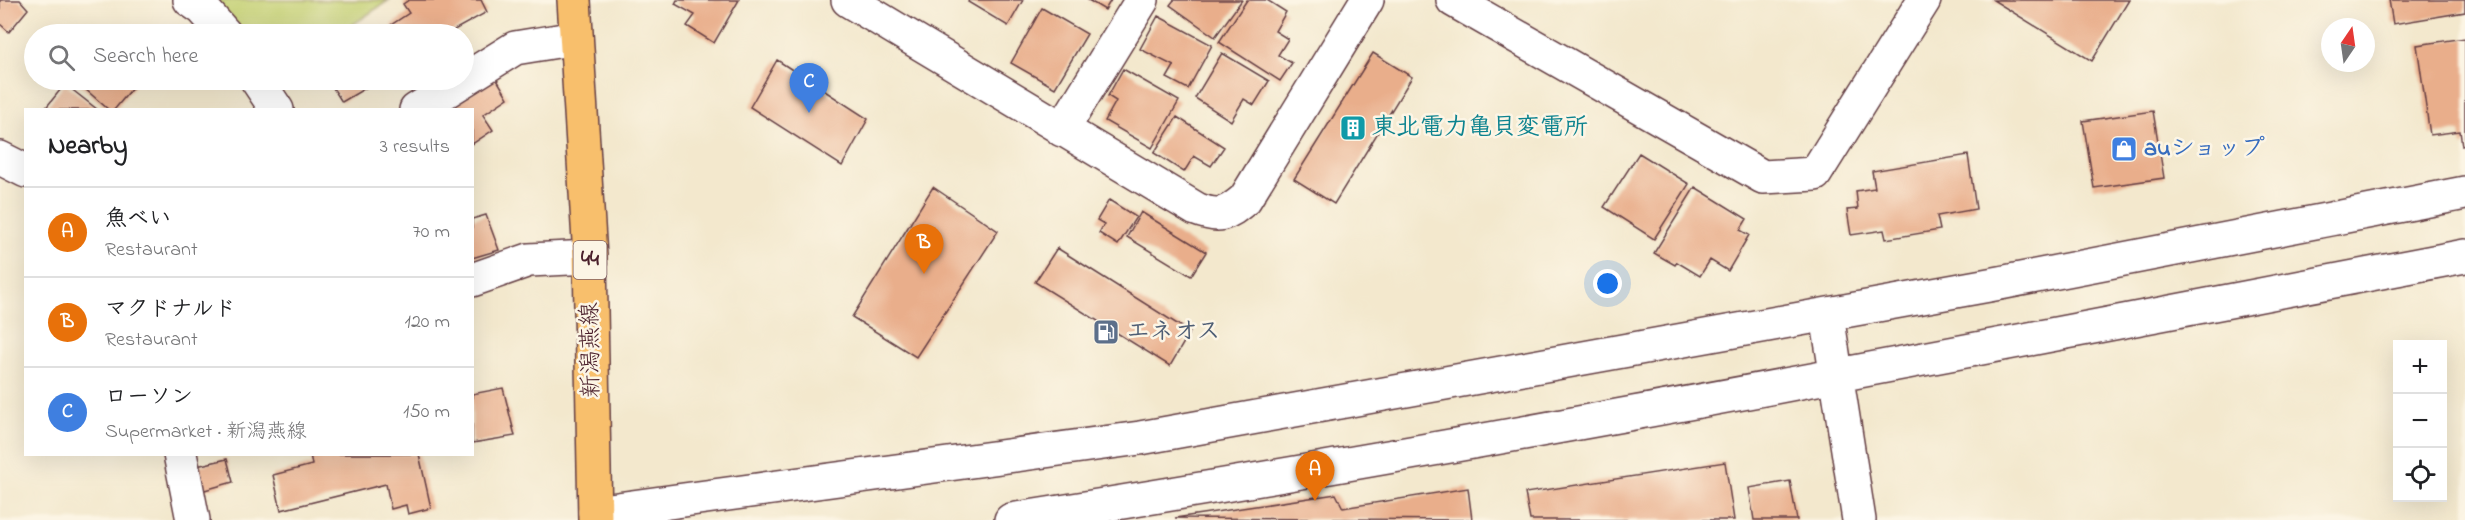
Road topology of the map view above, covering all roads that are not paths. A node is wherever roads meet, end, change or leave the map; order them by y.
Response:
1 (190, 0) edge
2 (574, 0) edge
3 (848, 0) edge
4 (1142, 0) edge
5 (1366, 0) edge
6 (1453, 0) edge
7 (1924, 0) edge
8 (216, 24) edge
9 (576, 38) junction
10 (474, 74) edge
11 (264, 90) edge
12 (448, 90) edge
13 (276, 108) edge
14 (419, 108) edge
15 (1062, 130) junction
16 (0, 158) edge
17 (24, 170) edge
18 (2465, 193) edge
19 (2465, 256) edge
20 (590, 257) junction
21 (474, 279) edge
22 (1827, 315) junction
23 (1835, 375) junction
24 (180, 456) edge
25 (595, 516) edge
26 (193, 520) edge
27 (1011, 520) edge
28 (1859, 520) edge

1 - 8 street
2 - 9 main road, 新潟燕線 / 44
3 - 15 street
4 - 15 street
5 - 15 street
6 - 7 street
9 - 10 street
9 - 20 main road, 新潟燕線 / 44
11 - 13 street
12 - 14 street
16 - 17 street
18 - 22 street
19 - 23 street
20 - 21 street
20 - 25 main road, 新潟燕線 / 44
22 - 23 street
22 - 25 street
23 - 27 street
23 - 28 street
24 - 26 street

